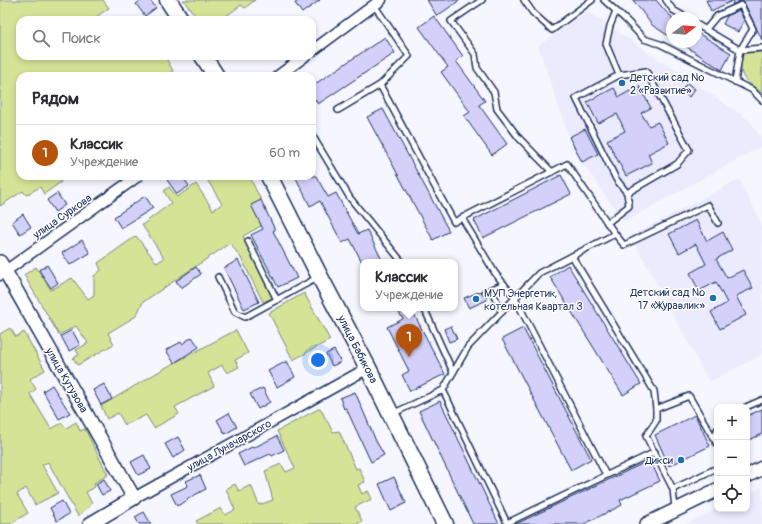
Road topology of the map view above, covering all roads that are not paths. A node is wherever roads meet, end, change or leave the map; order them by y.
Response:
1 (168, 0) edge
2 (482, 0) edge
3 (524, 0) edge
4 (592, 0) edge
5 (604, 0) edge
6 (666, 0) edge
7 (378, 3) edge
8 (616, 11) junction
9 (676, 12) edge
10 (178, 16) edge
11 (702, 27) edge
12 (706, 29) junction
13 (316, 48) edge
14 (762, 48) edge
15 (740, 50) junction
16 (206, 60) edge
17 (300, 60) edge
18 (213, 72) edge
19 (283, 72) edge
20 (619, 75) junction
21 (735, 82) junction
22 (380, 85) junction
23 (762, 100) edge
24 (338, 110) dead end
25 (316, 142) edge
26 (552, 172) junction
27 (132, 180) edge
28 (271, 180) edge
29 (627, 193) junction
30 (462, 218) junction
31 (608, 223) junction
32 (718, 223) dead end
33 (615, 234) junction
34 (248, 241) dead end
35 (572, 256) junction
36 (400, 259) edge
37 (2, 269) edge
38 (218, 277) dead end
39 (320, 277) junction
40 (504, 284) junction
41 (491, 289) junction
42 (485, 292) dead end
43 (515, 298) junction
44 (278, 300) junction
45 (425, 311) edge
46 (502, 312) junction
47 (368, 368) junction
48 (453, 372) junction
49 (442, 390) junction
50 (762, 400) edge
51 (750, 405) edge
52 (656, 409) junction
53 (391, 414) junction
54 (715, 440) edge
55 (655, 452) junction
56 (762, 468) edge
57 (714, 469) edge
58 (750, 474) edge
59 (606, 475) junction
60 (673, 489) junction
61 (714, 491) edge
62 (134, 498) junction
63 (676, 510) junction
64 (90, 524) edge
65 (445, 524) edge
66 (507, 524) edge
67 (648, 524) edge

1 - 10 main road
2 - 26 lane
3 - 4 lane
5 - 8 lane
6 - 9 lane
7 - 13 street
7 - 22 lane
8 - 20 lane
8 - 21 lane
11 - 12 lane
12 - 15 lane
12 - 15 lane
14 - 15 lane
15 - 21 lane
16 - 18 main road
17 - 19 street
20 - 29 lane
20 - 29 lane
21 - 23 lane
22 - 24 lane
22 - 30 lane
25 - 36 lane
26 - 30 lane
26 - 31 lane
27 - 37 street, улица Суркова
28 - 39 main road, улица Бабикова
29 - 31 lane
30 - 40 lane
31 - 33 lane
32 - 33 lane
33 - 35 lane
34 - 44 lane
35 - 43 lane
35 - 52 lane
37 - 62 street, улица Кутузова
38 - 44 lane
39 - 44 lane
39 - 47 main road, улица Бабикова
40 - 41 lane
40 - 43 lane
41 - 42 lane
41 - 46 lane
43 - 46 lane
43 - 59 lane
45 - 48 lane
46 - 48 lane
47 - 53 main road, улица Бабикова
47 - 62 street, улица Луначарского
48 - 49 lane
49 - 53 lane
49 - 66 lane
50 - 51 lane
52 - 54 lane
52 - 55 lane
53 - 65 main road, улица Бабикова
55 - 59 lane
55 - 60 lane
56 - 58 street
57 - 60 lane
59 - 66 lane
60 - 63 lane
61 - 63 street
62 - 64 street, улица Луначарского
63 - 67 street

